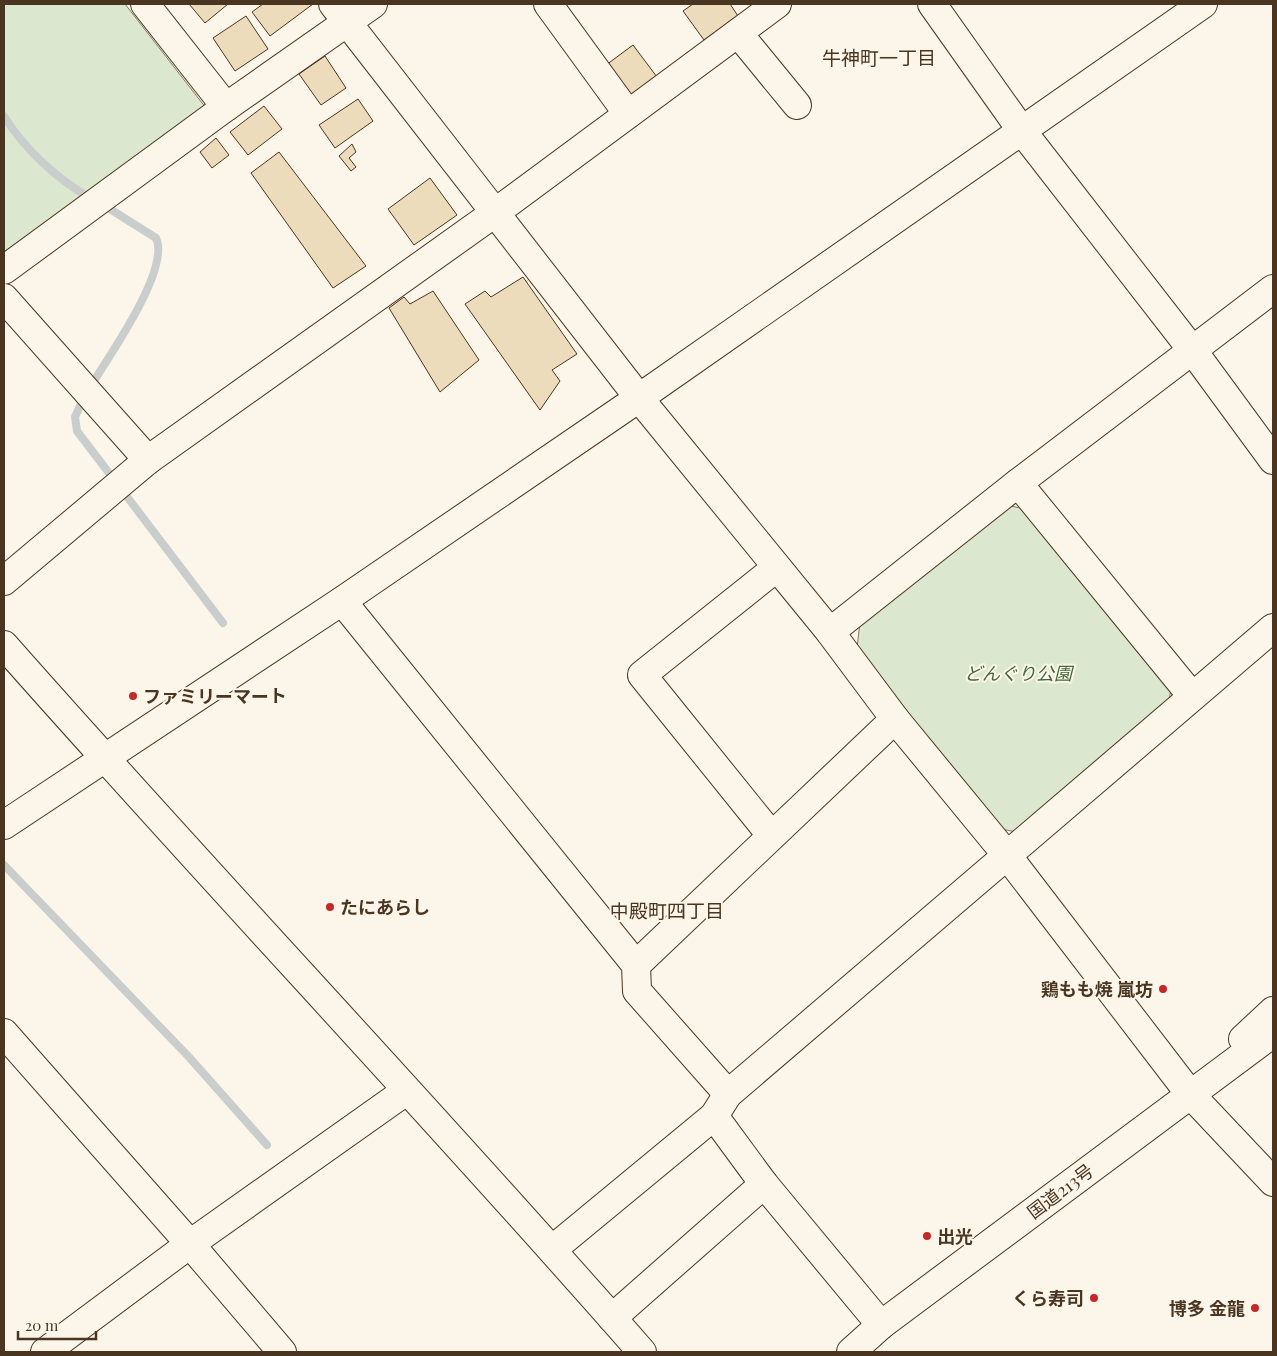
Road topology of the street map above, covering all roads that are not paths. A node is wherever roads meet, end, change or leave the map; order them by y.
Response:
1 (145, 4) edge
2 (373, 4) edge
3 (548, 4) edge
4 (777, 4) edge
5 (932, 4) edge
6 (1190, 8) edge
7 (340, 13) edge
8 (738, 33) junction
9 (797, 106) dead end
10 (226, 107) junction
11 (628, 114) junction
12 (1022, 131) junction
13 (496, 212) junction
14 (4, 270) edge
15 (1273, 288) edge
16 (4, 298) edge
17 (1193, 351) junction
18 (639, 398) junction
19 (148, 460) junction
20 (1273, 460) edge
21 (1018, 483) junction
22 (776, 568) junction
23 (4, 581) edge
24 (342, 601) junction
25 (1273, 628) edge
26 (830, 632) junction
27 (4, 645) edge
28 (1192, 696) junction
29 (895, 719) junction
30 (103, 757) junction
31 (4, 825) edge
32 (771, 835) junction
33 (1006, 854) junction
34 (636, 965) junction
35 (1273, 1011) edge
36 (4, 1033) edge
37 (1273, 1033) edge
38 (406, 1091) junction
39 (728, 1094) junction
40 (1190, 1094) junction
41 (714, 1116) junction
42 (1273, 1182) edge
43 (764, 1184) junction
44 (190, 1244) junction
45 (553, 1249) junction
46 (612, 1318) junction
47 (881, 1324) junction
48 (44, 1352) edge
49 (282, 1352) edge
50 (642, 1352) edge
51 (851, 1352) edge

1 - 10 main road
2 - 7 main road
3 - 11 main road
4 - 8 main road
5 - 12 main road
6 - 12 main road
7 - 10 main road
7 - 13 main road
8 - 9 main road
8 - 11 main road
10 - 14 main road
11 - 13 main road
12 - 17 main road
12 - 18 main road
13 - 18 main road
13 - 19 main road
15 - 17 main road
16 - 19 main road
17 - 20 main road
17 - 21 main road
18 - 22 main road
18 - 24 main road
19 - 23 main road
21 - 26 main road
21 - 28 main road
22 - 26 main road
22 - 32 main road
24 - 30 main road
24 - 34 main road
25 - 28 main road
26 - 29 main road
27 - 30 main road
28 - 33 main road
29 - 32 main road
29 - 33 main road
30 - 31 main road
30 - 38 main road
32 - 34 main road
33 - 39 main road
33 - 40 main road
34 - 39 main road
35 - 40 main road
36 - 44 main road
37 - 40 main road, 国道213号
38 - 44 main road
38 - 45 main road
39 - 41 main road
40 - 42 main road
40 - 47 main road, 国道213号
41 - 43 main road
41 - 45 main road
43 - 46 main road
43 - 47 main road
44 - 48 main road
44 - 49 main road
45 - 46 main road
46 - 50 main road
47 - 51 main road, 国道213号

